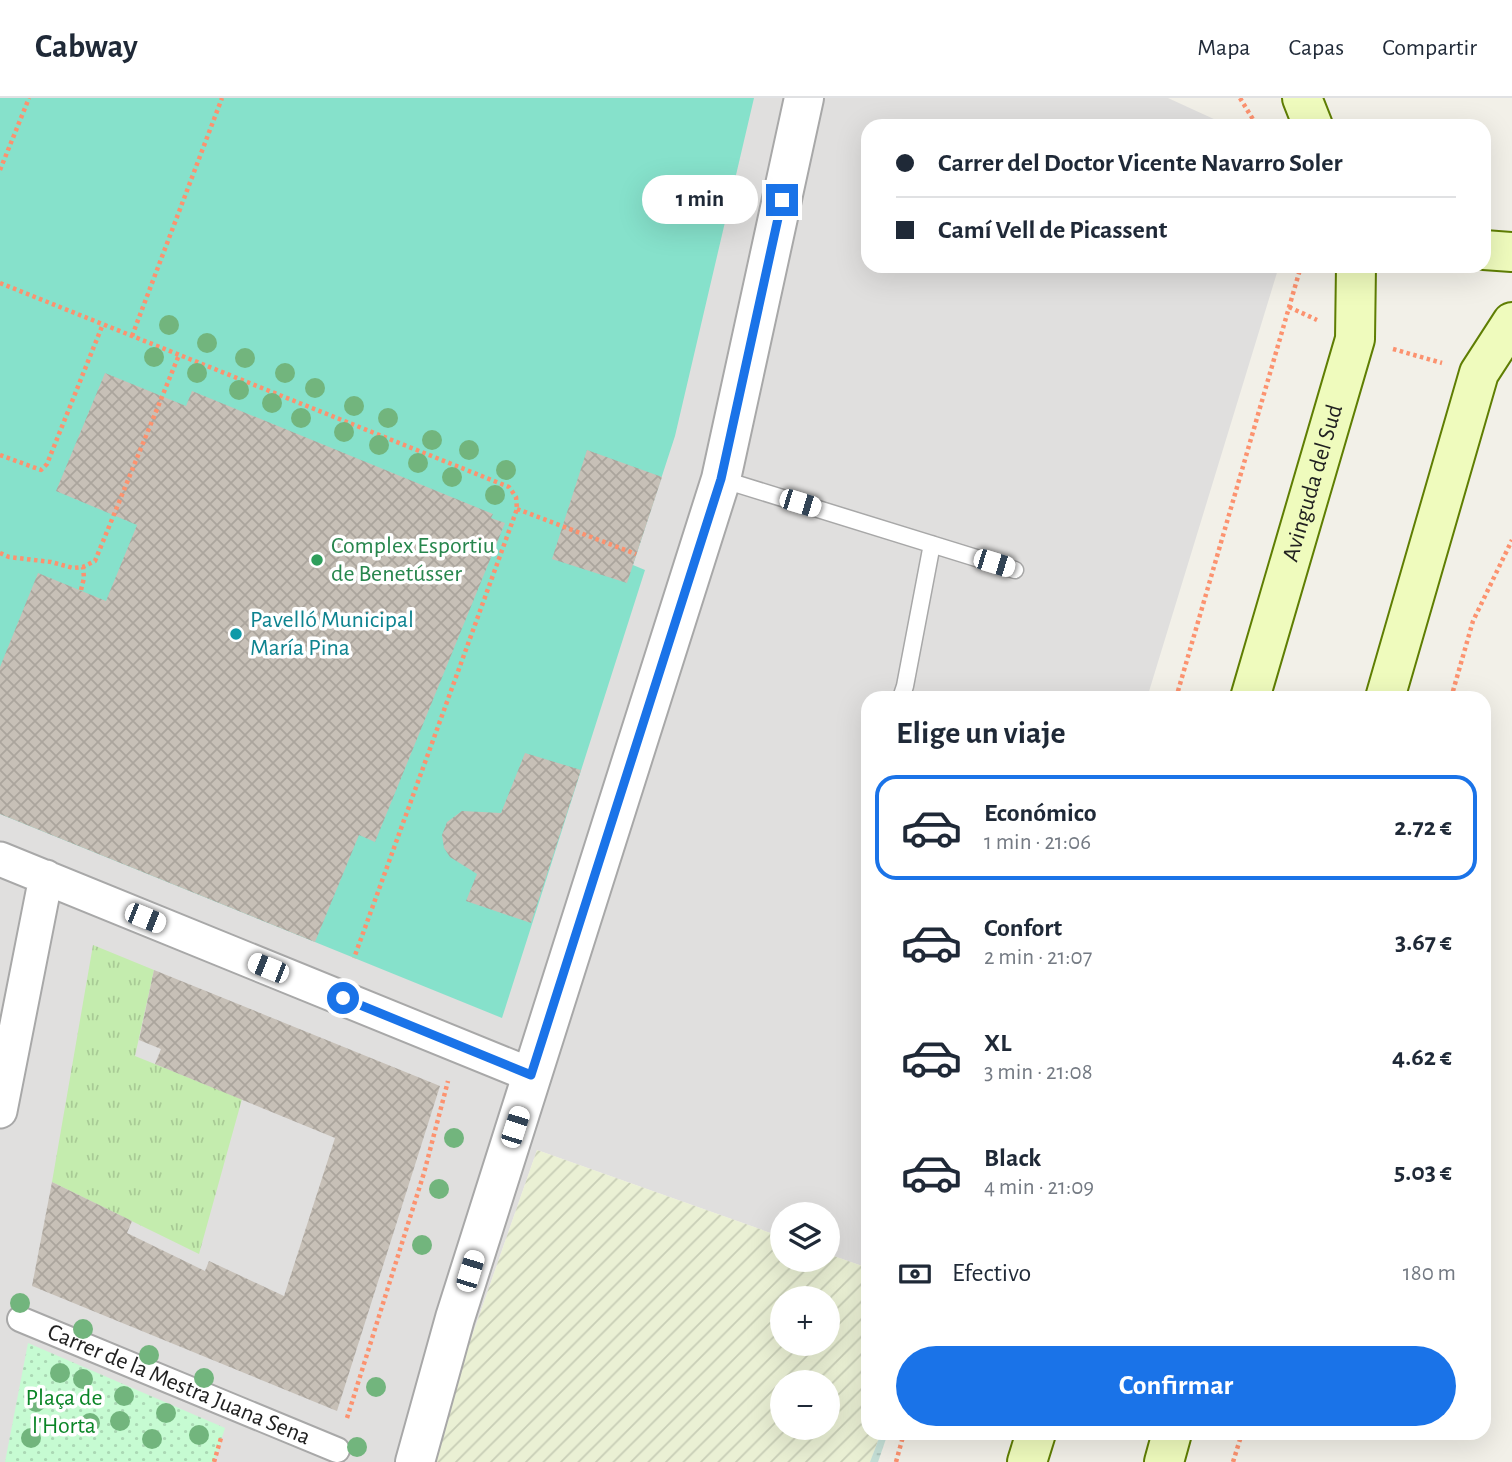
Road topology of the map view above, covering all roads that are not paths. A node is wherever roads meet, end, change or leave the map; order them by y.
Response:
1 (804, 98) edge
2 (1302, 98) edge
3 (1310, 119) edge
4 (1491, 250) edge
5 (1512, 252) edge
6 (1356, 273) edge
7 (1512, 322) edge
8 (721, 479) junction
9 (932, 544) junction
10 (1015, 570) dead end
11 (903, 691) edge
12 (1252, 691) edge
13 (1386, 691) edge
14 (0, 859) edge
15 (46, 877) junction
16 (531, 1075) junction
17 (0, 1111) edge
18 (20, 1320) dead end
19 (1034, 1440) edge
20 (1170, 1440) edge
21 (337, 1450) road end
22 (415, 1462) edge
23 (1027, 1462) edge
24 (1164, 1462) edge

1 - 8 street
2 - 3 main road
4 - 5 main road
6 - 12 main road, Avinguda del Sud
7 - 13 main road
8 - 9 lane
8 - 16 street
9 - 10 lane
9 - 11 lane
14 - 15 street
15 - 16 street
15 - 17 street
16 - 22 street
18 - 21 street, Carrer de la Mestra Juana Sena
19 - 23 main road
20 - 24 main road

